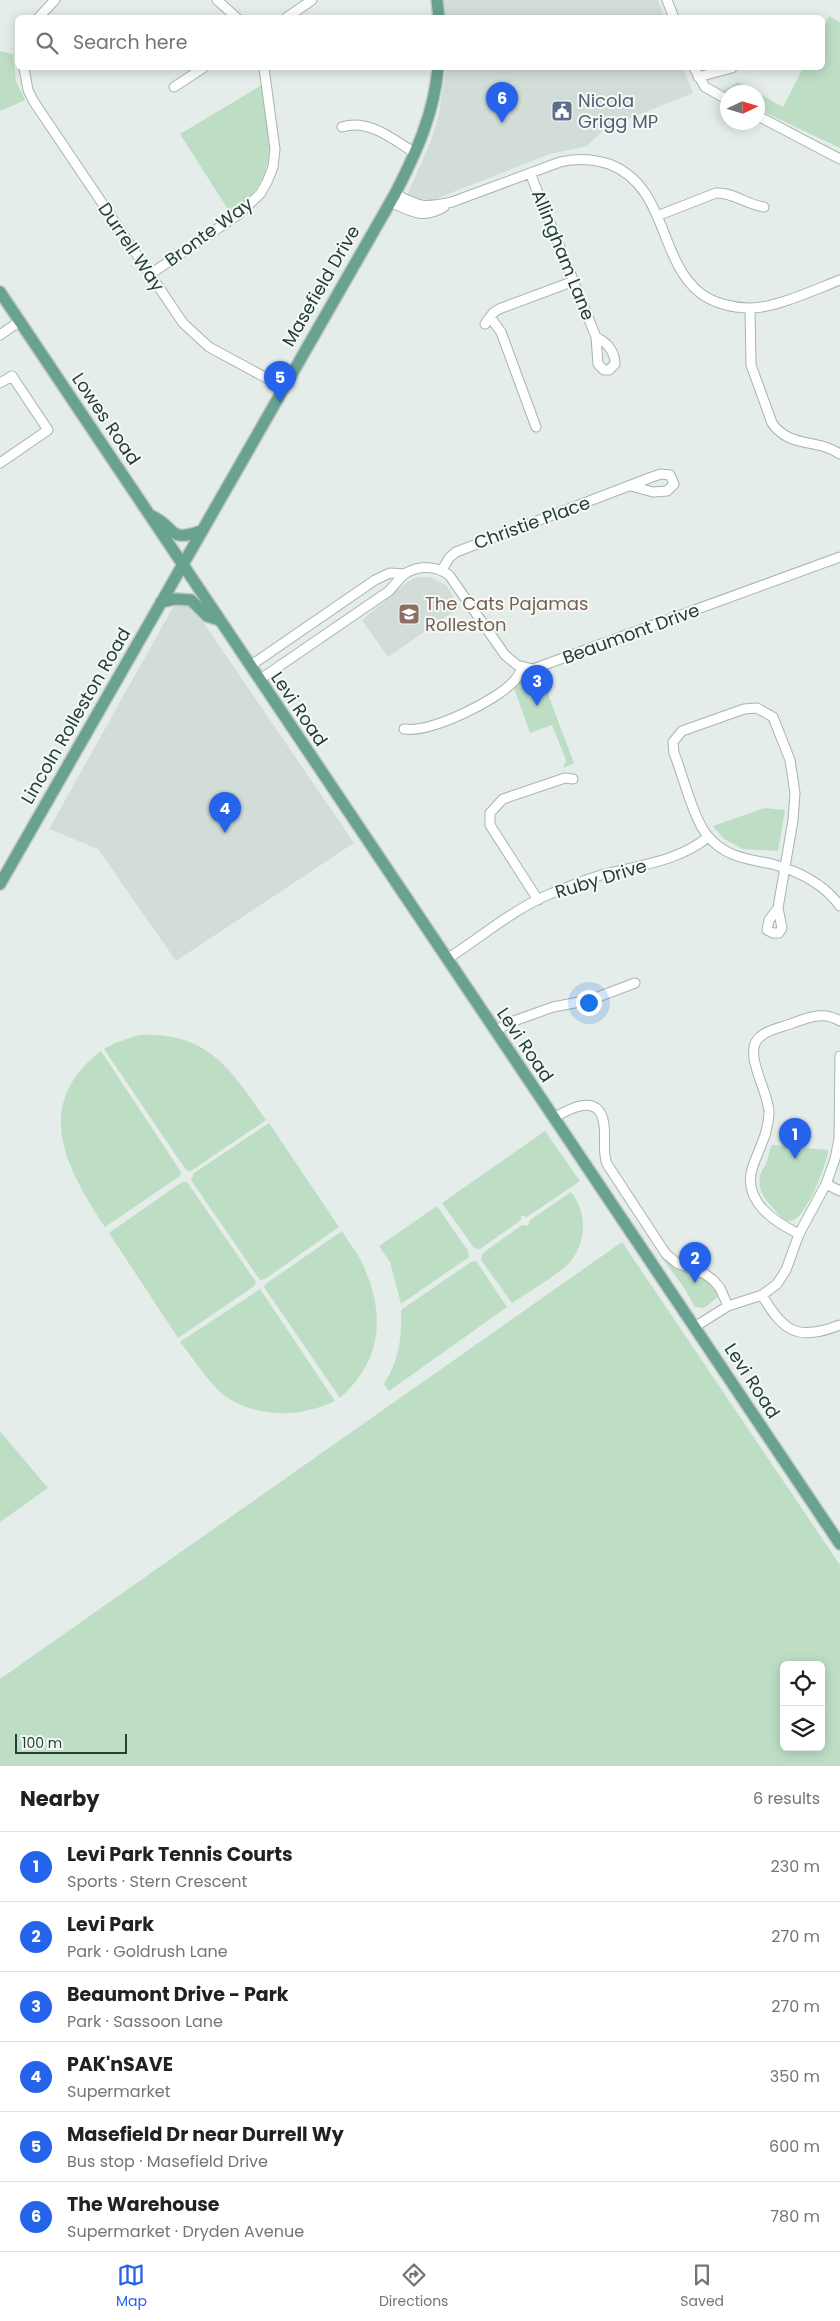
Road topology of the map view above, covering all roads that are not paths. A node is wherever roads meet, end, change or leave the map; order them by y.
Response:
1 (55, 0) edge
2 (217, 0) edge
3 (312, 0) edge
4 (437, 0) edge
5 (667, 0) edge
6 (41, 15) edge
7 (233, 15) edge
8 (290, 15) edge
9 (439, 15) edge
10 (673, 15) edge
11 (24, 70) edge
12 (200, 70) edge
13 (264, 70) edge
14 (438, 70) edge
15 (695, 70) edge
16 (724, 70) edge
17 (698, 77) junction
18 (174, 87) dead end
19 (720, 95) edge
20 (765, 120) edge
21 (342, 127) dead end
22 (415, 153) junction
23 (840, 159) edge
24 (530, 173) junction
25 (392, 198) junction
26 (764, 207) dead end
27 (657, 216) junction
28 (150, 275) junction
29 (840, 280) edge
30 (574, 281) junction
31 (0, 292) edge
32 (750, 308) junction
33 (20, 321) junction
34 (0, 335) edge
35 (596, 337) dead end
36 (0, 383) edge
37 (282, 387) junction
38 (536, 427) dead end
39 (840, 454) edge
40 (0, 463) edge
41 (631, 486) dead end
42 (150, 516) junction
43 (201, 531) junction
44 (840, 557) edge
45 (182, 565) junction
46 (442, 570) junction
47 (404, 574) junction
48 (161, 602) junction
49 (328, 612) junction
50 (219, 620) junction
51 (337, 626) junction
52 (250, 666) junction
53 (522, 668) junction
54 (259, 680) junction
55 (404, 729) dead end
56 (573, 779) dead end
57 (708, 837) junction
58 (786, 868) junction
59 (0, 884) edge
60 (538, 900) junction
61 (840, 906) edge
62 (778, 908) dead end
63 (447, 959) junction
64 (635, 983) dead end
65 (840, 1021) edge
66 (495, 1031) junction
67 (840, 1056) edge
68 (554, 1118) junction
69 (826, 1184) junction
70 (840, 1191) edge
71 (800, 1234) junction
72 (762, 1295) junction
73 (728, 1306) junction
74 (840, 1325) edge
75 (696, 1326) junction
76 (840, 1544) edge

1 - 6 street
2 - 7 street
3 - 8 street
4 - 9 main road
5 - 10 street
11 - 28 street, Durrell Way
12 - 18 street
13 - 28 street, Bronte Way
14 - 22 main road, Masefield Drive
15 - 17 street
16 - 17 street
17 - 19 street
20 - 23 street
21 - 22 street
22 - 25 main road, Masefield Drive
24 - 25 street
24 - 27 street
24 - 30 street, Allingham Lane
25 - 37 main road, Masefield Drive
26 - 27 street
27 - 32 street
28 - 37 street, Durrell Way
29 - 32 street
30 - 35 street, Allingham Lane
30 - 38 street
31 - 33 main road, Lowes Road
32 - 39 street
33 - 34 street
33 - 42 main road, Lowes Road
36 - 40 street
37 - 43 main road, Masefield Drive
41 - 46 street, Christie Place
42 - 43 main road
42 - 45 main road, Lowes Road
43 - 45 main road, Masefield Drive
44 - 53 street, Beaumont Drive
45 - 48 main road, Lincoln Rolleston Road
45 - 50 main road, Levi Road
46 - 47 street
46 - 53 street
47 - 49 street
47 - 51 street
48 - 50 main road
48 - 59 main road, Lincoln Rolleston Road
49 - 51 street
49 - 52 street
50 - 52 main road, Levi Road
51 - 54 street
52 - 54 main road, Levi Road
53 - 55 street
54 - 63 main road, Levi Road
56 - 60 street
57 - 58 street
57 - 58 street
57 - 60 street, Ruby Drive
58 - 61 street
58 - 62 street
60 - 63 street, Ruby Drive
63 - 66 main road, Levi Road
64 - 66 street
65 - 71 street
66 - 68 main road, Levi Road
67 - 69 street
68 - 73 street
68 - 75 main road, Levi Road
69 - 70 street
69 - 71 street
71 - 72 street
72 - 73 street
72 - 74 street
73 - 75 street
75 - 76 main road, Levi Road

